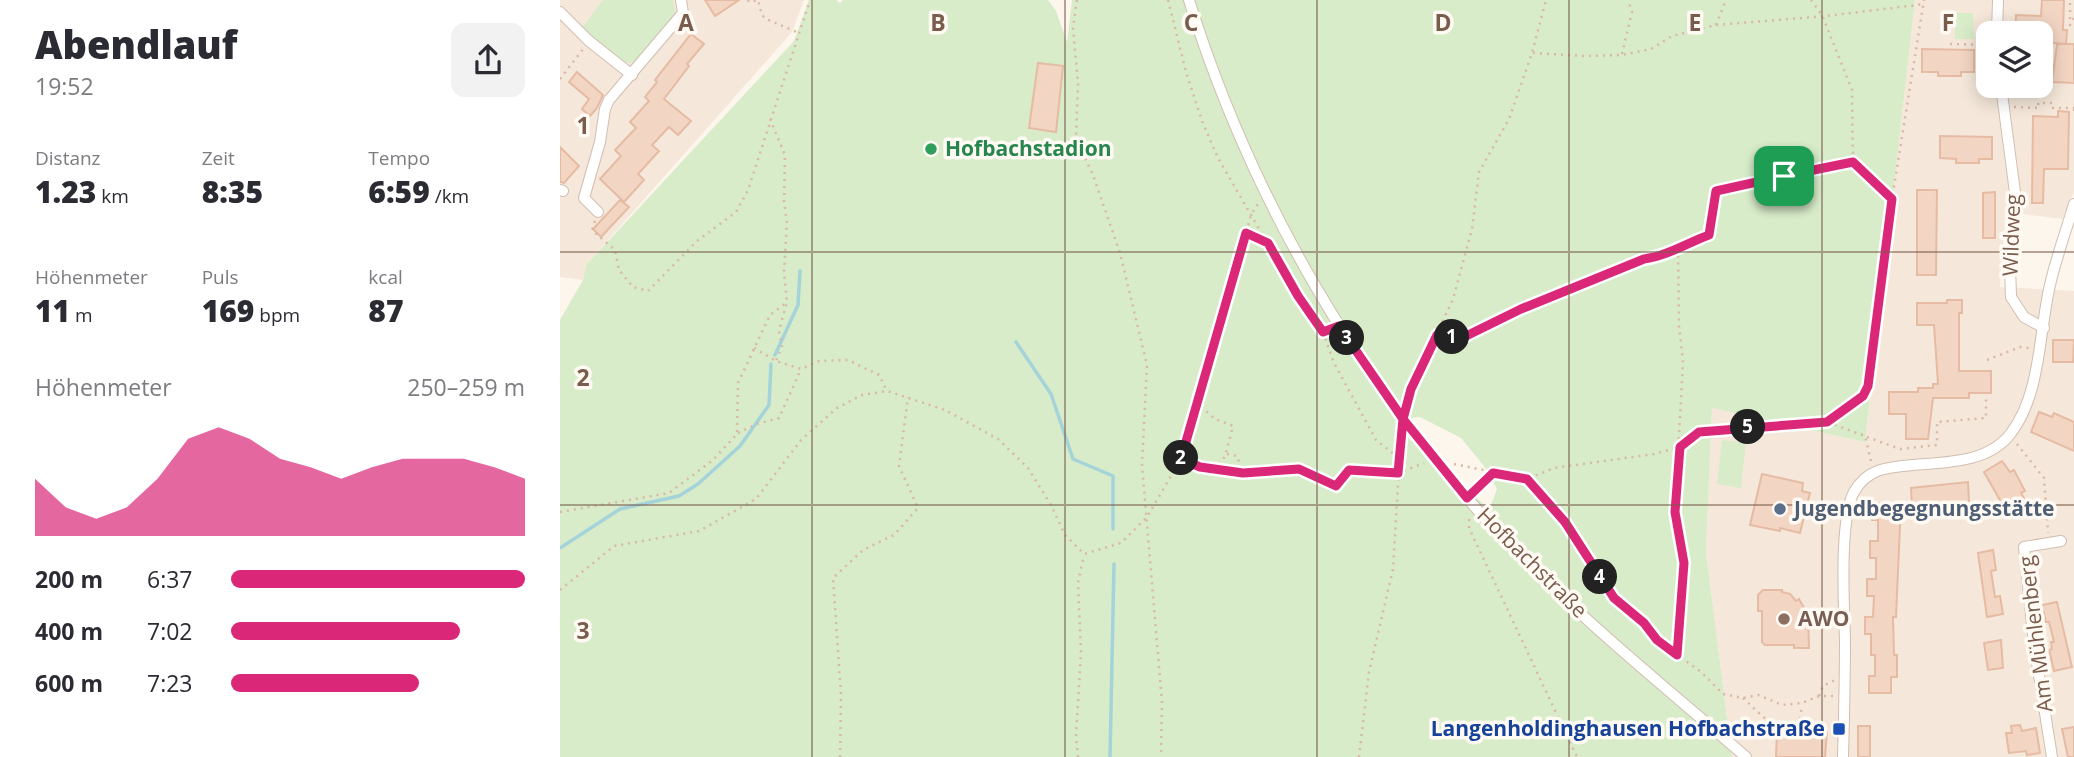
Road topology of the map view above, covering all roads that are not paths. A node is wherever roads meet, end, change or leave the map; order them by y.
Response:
1 (681, 0) edge
2 (1189, 0) edge
3 (1998, 0) edge
4 (560, 12) edge
5 (1997, 21) edge
6 (632, 75) junction
7 (2002, 98) edge
8 (2074, 204) edge
9 (598, 212) road end
10 (2043, 328) junction
11 (2055, 542) road end
12 (1746, 757) edge
13 (1843, 757) edge
14 (2052, 757) edge

1 - 6 street
2 - 12 street, Hofbachstraße
3 - 5 street
4 - 6 street
6 - 9 street
7 - 10 street, Wildweg
8 - 10 street
10 - 13 street
11 - 14 street, Am Mühlenberg

